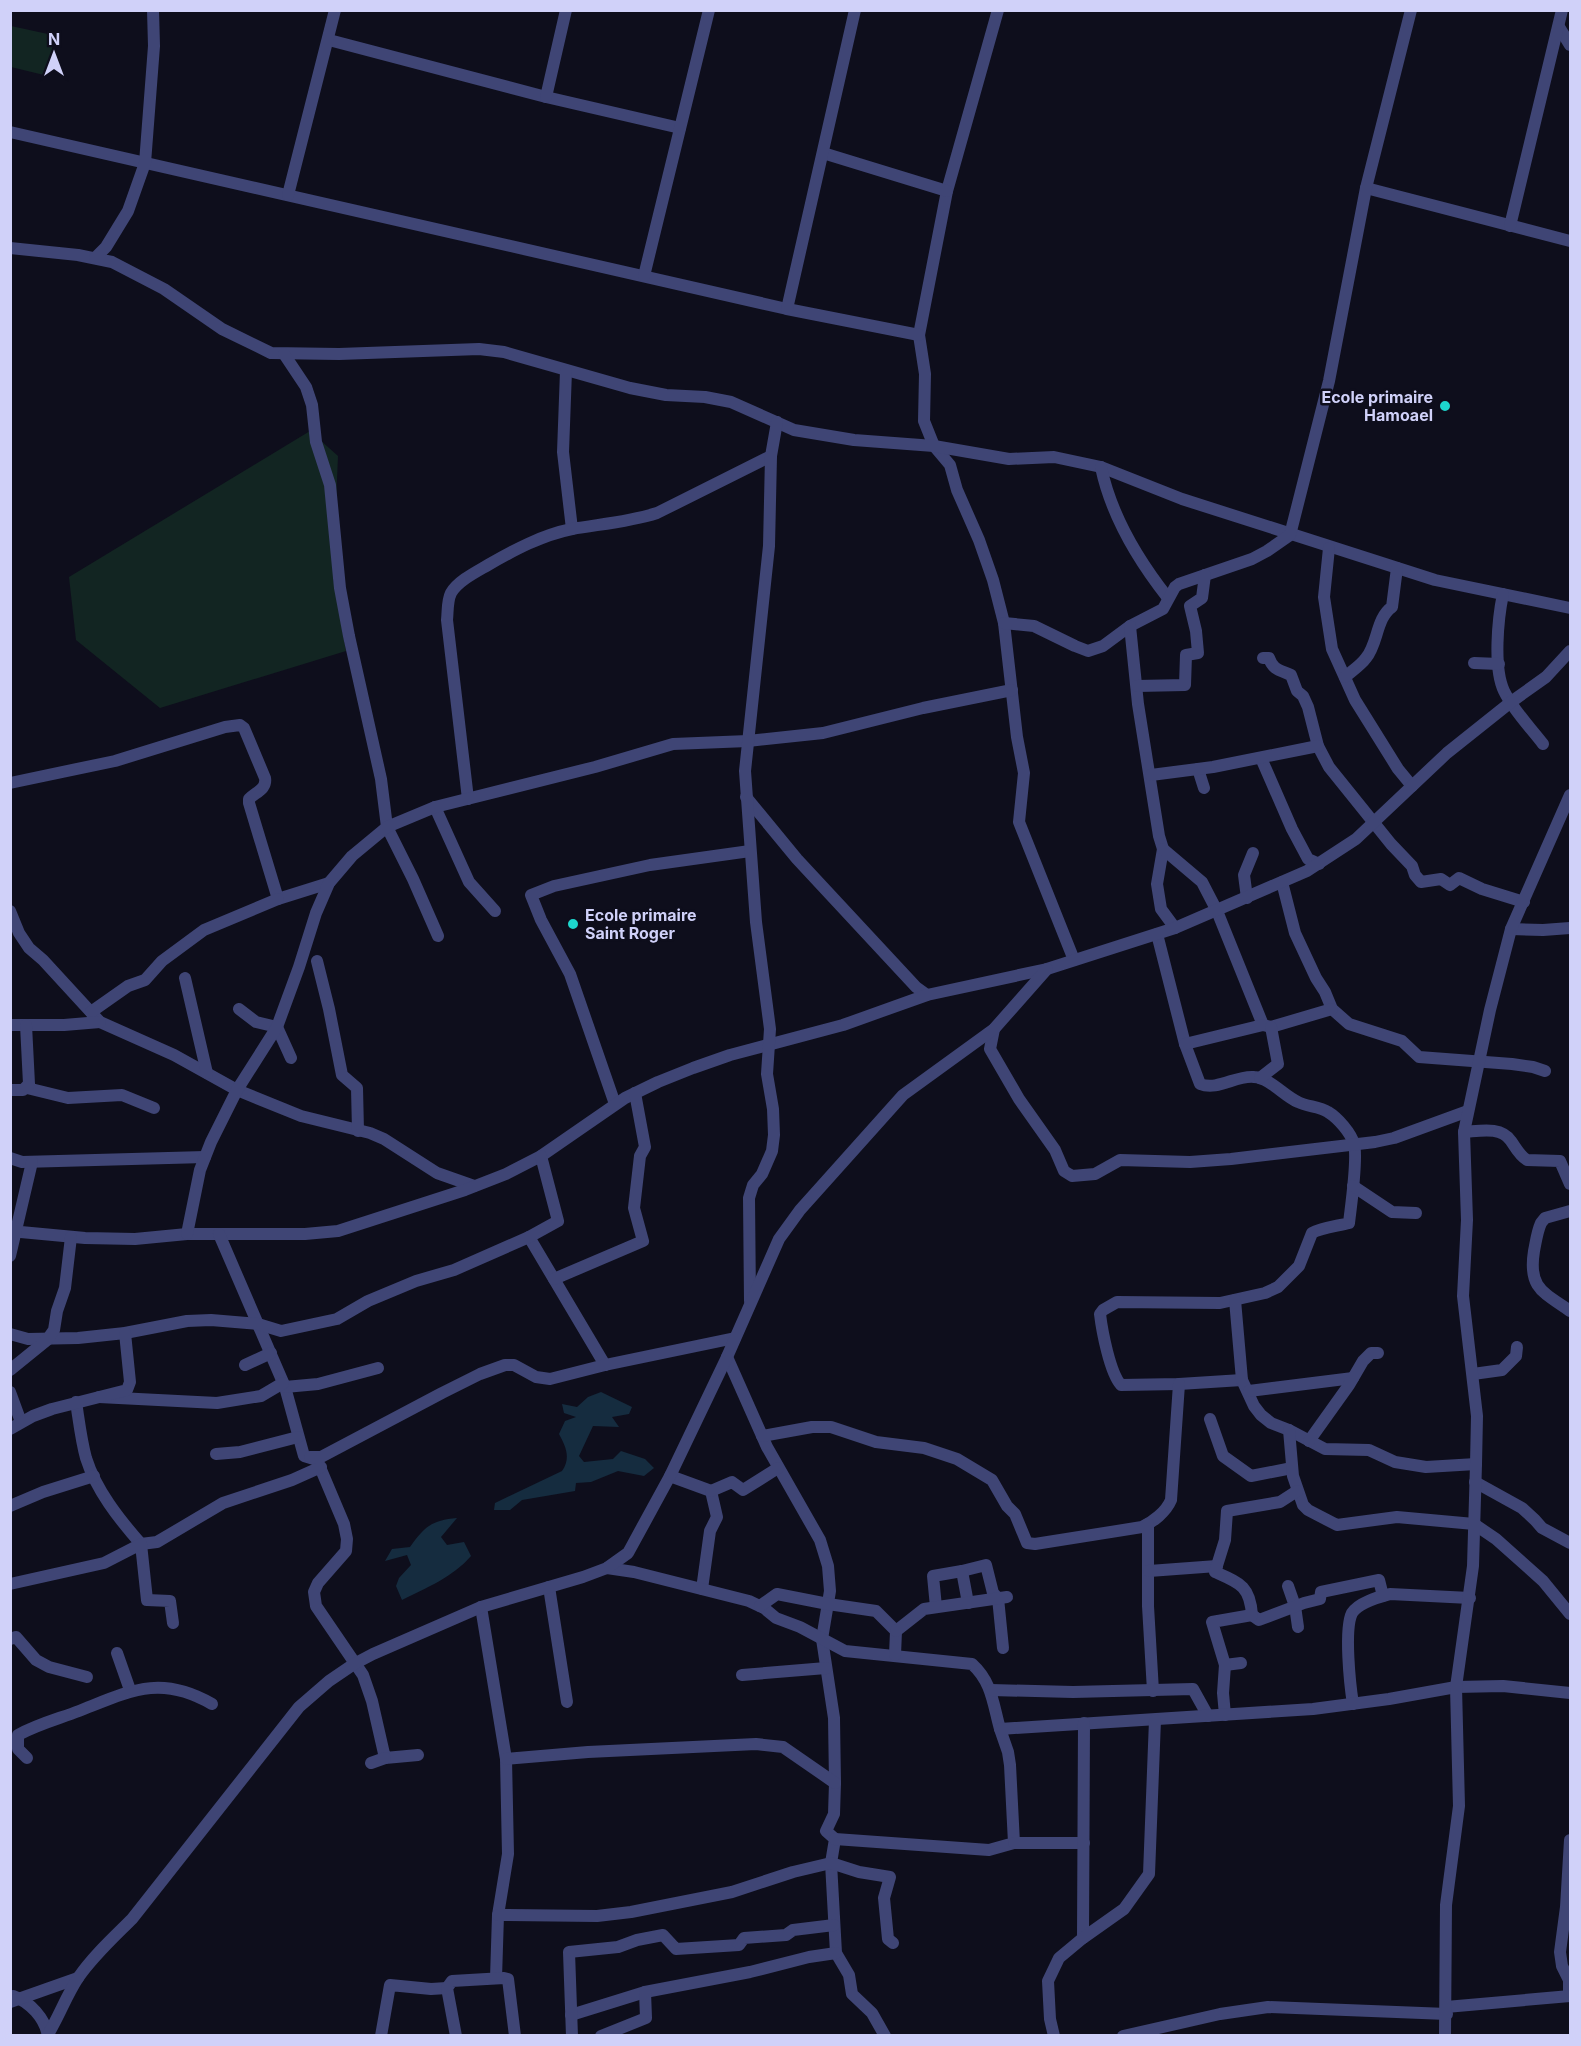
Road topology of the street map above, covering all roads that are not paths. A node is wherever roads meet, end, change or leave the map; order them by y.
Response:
1 (153, 10) edge
2 (335, 10) edge
3 (566, 10) edge
4 (709, 10) edge
5 (855, 10) edge
6 (998, 10) edge
7 (1411, 10) edge
8 (1562, 10) edge
9 (1559, 27) junction
10 (329, 40) junction
11 (1570, 45) edge
12 (546, 97) junction
13 (680, 128) junction
14 (10, 132) edge
15 (823, 153) junction
16 (145, 163) junction
17 (1366, 188) junction
18 (947, 191) junction
19 (288, 195) junction
20 (1510, 226) junction
21 (1570, 241) edge
22 (10, 248) edge
23 (95, 258) junction
24 (644, 276) junction
25 (787, 309) junction
26 (919, 335) junction
27 (284, 354) junction
28 (566, 371) junction
29 (777, 422) junction
30 (934, 446) junction
31 (771, 456) junction
32 (1101, 467) junction
33 (572, 529) junction
34 (1290, 535) junction
35 (1329, 548) junction
36 (1397, 568) junction
37 (1205, 575) junction
38 (1503, 594) junction
39 (1168, 598) junction
40 (1570, 608) edge
41 (1005, 623) junction
42 (1130, 626) junction
43 (1570, 651) edge
44 (1263, 657) dead end
45 (1474, 663) dead end
46 (1499, 664) junction
47 (1345, 677) junction
48 (1137, 686) junction
49 (1012, 690) junction
50 (1511, 702) junction
51 (748, 741) junction
52 (1543, 744) dead end
53 (1318, 746) junction
54 (1261, 758) junction
55 (1198, 769) junction
56 (1151, 775) junction
57 (10, 783) edge
58 (1412, 786) junction
59 (1204, 788) dead end
60 (1570, 795) edge
61 (746, 797) junction
62 (468, 799) junction
63 (435, 807) junction
64 (1373, 822) junction
65 (387, 827) junction
66 (1163, 849) junction
67 (750, 850) junction
68 (1253, 853) dead end
69 (1319, 864) junction
70 (1282, 882) junction
71 (329, 883) junction
72 (1248, 898) junction
73 (278, 899) junction
74 (1524, 902) junction
75 (10, 910) edge
76 (495, 911) dead end
77 (1217, 911) junction
78 (1175, 928) junction
79 (1570, 928) edge
80 (1511, 929) junction
81 (1157, 934) junction
82 (438, 936) dead end
83 (1074, 960) junction
84 (317, 961) dead end
85 (1047, 969) junction
86 (185, 978) dead end
87 (927, 995) junction
88 (239, 1009) dead end
89 (1332, 1009) junction
90 (91, 1012) junction
91 (100, 1022) junction
92 (26, 1025) junction
93 (10, 1026) edge
94 (1267, 1026) junction
95 (277, 1027) junction
96 (994, 1029) junction
97 (769, 1044) junction
98 (1185, 1044) junction
99 (291, 1058) dead end
100 (1480, 1061) junction
101 (1545, 1071) dead end
102 (207, 1073) junction
103 (1260, 1078) junction
104 (27, 1088) junction
105 (10, 1090) edge
106 (237, 1090) junction
107 (636, 1093) junction
108 (615, 1104) junction
109 (154, 1108) dead end
110 (1468, 1111) junction
111 (358, 1131) junction
112 (1464, 1132) junction
113 (1354, 1145) junction
114 (542, 1156) junction
115 (205, 1157) junction
116 (10, 1158) edge
117 (32, 1162) junction
118 (1570, 1184) edge
119 (474, 1186) junction
120 (1353, 1186) junction
121 (1570, 1211) edge
122 (1416, 1213) dead end
123 (13, 1232) edge
124 (187, 1234) junction
125 (219, 1234) junction
126 (71, 1237) junction
127 (529, 1237) junction
128 (10, 1256) edge
129 (554, 1279) junction
130 (1235, 1300) junction
131 (750, 1302) junction
132 (1570, 1311) edge
133 (258, 1324) junction
134 (125, 1333) junction
135 (10, 1334) edge
136 (735, 1338) junction
137 (47, 1340) junction
138 (1517, 1347) dead end
139 (271, 1353) junction
140 (1378, 1353) dead end
141 (727, 1357) junction
142 (245, 1365) dead end
143 (605, 1365) junction
144 (378, 1368) dead end
145 (10, 1370) edge
146 (1473, 1374) junction
147 (1353, 1378) junction
148 (1242, 1380) junction
149 (1179, 1384) junction
150 (284, 1385) junction
151 (1249, 1391) junction
152 (10, 1392) edge
153 (99, 1397) junction
154 (76, 1402) junction
155 (1210, 1419) dead end
156 (16, 1426) edge
157 (1290, 1430) junction
158 (762, 1436) junction
159 (298, 1437) junction
160 (1310, 1441) junction
161 (216, 1454) dead end
162 (304, 1456) junction
163 (1476, 1464) junction
164 (321, 1467) junction
165 (778, 1468) junction
166 (1292, 1468) junction
167 (94, 1476) junction
168 (670, 1476) junction
169 (1475, 1482) junction
170 (711, 1491) junction
171 (1297, 1491) junction
172 (10, 1506) edge
173 (1148, 1524) junction
174 (1474, 1524) junction
175 (1570, 1543) edge
176 (141, 1544) junction
177 (1217, 1566) junction
178 (607, 1568) junction
179 (962, 1571) junction
180 (1149, 1571) junction
181 (10, 1584) edge
182 (1288, 1586) dead end
183 (549, 1587) junction
184 (702, 1589) junction
185 (1383, 1596) junction
186 (1003, 1598) junction
187 (1470, 1598) junction
188 (968, 1603) junction
189 (828, 1604) junction
190 (760, 1606) junction
191 (1295, 1606) junction
192 (481, 1607) junction
193 (936, 1607) junction
194 (1570, 1614) edge
195 (1252, 1616) junction
196 (173, 1623) dead end
197 (1298, 1627) dead end
198 (896, 1631) junction
199 (10, 1639) edge
200 (822, 1639) junction
201 (1003, 1648) dead end
202 (117, 1653) dead end
203 (895, 1655) junction
204 (1241, 1663) dead end
205 (354, 1664) junction
206 (1225, 1665) junction
207 (826, 1668) junction
208 (742, 1675) dead end
209 (87, 1677) dead end
210 (1456, 1687) junction
211 (130, 1690) junction
212 (991, 1690) junction
213 (1153, 1691) junction
214 (1570, 1693) edge
215 (567, 1702) dead end
216 (212, 1704) dead end
217 (1353, 1704) junction
218 (1225, 1715) junction
219 (1208, 1716) junction
220 (1155, 1720) junction
221 (1084, 1723) junction
222 (999, 1729) junction
223 (418, 1755) dead end
224 (27, 1758) dead end
225 (385, 1758) junction
226 (506, 1759) junction
227 (371, 1763) dead end
228 (835, 1783) junction
229 (835, 1839) junction
230 (1570, 1840) edge
231 (1014, 1843) junction
232 (1084, 1843) junction
233 (831, 1863) junction
234 (498, 1915) junction
235 (834, 1925) junction
236 (1083, 1938) junction
237 (892, 1943) dead end
238 (836, 1953) junction
239 (78, 1978) junction
240 (496, 1978) junction
241 (447, 1988) junction
242 (645, 1992) junction
243 (1570, 1996) edge
244 (13, 1998) edge
245 (1446, 2011) junction
246 (571, 2015) junction
247 (48, 2035) edge
248 (381, 2036) edge
249 (456, 2036) edge
250 (515, 2036) edge
251 (572, 2036) edge
252 (601, 2036) edge
253 (885, 2036) edge
254 (1054, 2036) edge
255 (1123, 2036) edge
256 (1445, 2036) edge

1 - 16 street
2 - 10 street
3 - 12 street
4 - 13 street
5 - 15 street
6 - 18 street
7 - 17 street
8 - 9 street
9 - 11 street
9 - 20 street
10 - 12 street
10 - 19 street
12 - 13 street
13 - 24 street
14 - 16 street
15 - 18 street
15 - 25 street
16 - 19 street
16 - 23 street
17 - 20 street
17 - 34 street
18 - 26 street
19 - 24 street
20 - 21 street
22 - 23 street
23 - 27 street
24 - 25 street
25 - 26 street
26 - 30 street
27 - 28 street
27 - 65 street
28 - 29 street
28 - 33 street
29 - 30 street
29 - 31 street
30 - 32 street
30 - 41 street
31 - 33 street
31 - 51 street
32 - 34 street
32 - 39 street
33 - 62 street
34 - 35 street
34 - 37 street
35 - 36 street
35 - 47 street
36 - 38 street
36 - 47 street
37 - 39 street
37 - 48 street
38 - 40 street
38 - 46 street
39 - 42 street
41 - 42 street
41 - 49 street
42 - 48 street
43 - 50 street
44 - 53 street
45 - 46 street
46 - 50 street
47 - 58 street
48 - 56 street
49 - 51 street
49 - 83 street
50 - 52 street
50 - 58 street
51 - 61 street
51 - 62 street
53 - 54 street
53 - 64 street
54 - 55 street
54 - 69 street
55 - 56 street
55 - 59 street
56 - 66 street
57 - 73 street
58 - 64 street
60 - 74 street
61 - 67 street
61 - 87 street
62 - 63 street
63 - 65 street
63 - 76 street
64 - 69 street
64 - 74 street
65 - 71 street
65 - 82 street
66 - 77 street
66 - 78 street
67 - 97 street
67 - 108 street
68 - 72 street
69 - 70 street
70 - 72 street
70 - 89 street
71 - 73 street
71 - 95 street
72 - 77 street
73 - 90 street
74 - 80 street
75 - 90 street
77 - 78 street
77 - 94 street
78 - 81 street
79 - 80 street
80 - 100 street
81 - 83 street
81 - 98 street
83 - 85 street
84 - 111 street
85 - 87 street
85 - 96 street
86 - 102 street
87 - 97 street
88 - 95 street
89 - 94 street
89 - 100 street
90 - 91 street
91 - 92 street
91 - 102 street
92 - 93 street
92 - 104 street
94 - 98 street
94 - 103 street
95 - 99 street
95 - 106 street
96 - 113 street
96 - 131 street
97 - 107 street
97 - 131 street
98 - 103 street
100 - 101 street
100 - 110 street
102 - 106 street
103 - 113 street
104 - 105 street
104 - 109 street
106 - 111 street
106 - 115 street
107 - 108 street
107 - 129 street
108 - 114 street
110 - 112 street
110 - 113 street
111 - 119 street
112 - 118 street
112 - 146 street
113 - 120 street
114 - 119 street
114 - 127 street
115 - 117 street
115 - 124 street
116 - 117 street
117 - 123 street
119 - 125 street
120 - 122 street
120 - 130 street
121 - 132 street
123 - 126 street
123 - 128 street
124 - 125 street
124 - 126 street
125 - 133 street
126 - 137 street
127 - 129 street
127 - 133 street
129 - 143 street
130 - 148 street
130 - 149 street
131 - 136 street
133 - 134 street
133 - 139 street
134 - 137 street
134 - 153 street
135 - 137 street
136 - 141 street
136 - 143 street
137 - 145 street
138 - 146 street
139 - 142 street
139 - 150 street
140 - 147 street
141 - 158 street
141 - 168 street
143 - 162 street
144 - 150 street
146 - 163 street
147 - 151 street
147 - 160 street
148 - 149 street
148 - 151 street
149 - 173 street
150 - 153 street
150 - 159 street
151 - 157 street
152 - 156 street
153 - 154 street
154 - 156 street
154 - 167 street
155 - 166 street
157 - 160 street
157 - 166 street
158 - 165 street
158 - 173 street
159 - 161 street
159 - 162 street
160 - 163 street
162 - 164 street
163 - 169 street
164 - 176 street
164 - 205 street
165 - 170 street
165 - 189 street
166 - 171 street
167 - 172 street
167 - 176 street
168 - 170 street
168 - 178 street
169 - 174 street
169 - 175 street
170 - 184 street
171 - 174 street
171 - 177 street
173 - 180 street
174 - 187 street
174 - 194 street
176 - 181 street
176 - 196 street
177 - 180 street
177 - 195 street
178 - 183 street
178 - 184 street
179 - 186 street
179 - 188 street
179 - 193 street
180 - 213 street
182 - 191 street
183 - 192 street
183 - 215 street
184 - 190 street
185 - 187 street
185 - 191 street
185 - 217 street
186 - 188 street
186 - 201 street
187 - 210 street
188 - 193 street
189 - 190 street
189 - 198 street
189 - 200 street
190 - 200 street
191 - 195 street
191 - 197 street
192 - 205 street
192 - 226 street
193 - 198 street
195 - 206 street
198 - 203 street
199 - 209 street
200 - 203 street
200 - 207 street
202 - 211 street
203 - 212 street
204 - 206 street
205 - 225 street
205 - 239 street
206 - 218 street
207 - 208 street
207 - 228 street
210 - 214 street
210 - 217 street
210 - 245 street
211 - 216 street
211 - 224 street
212 - 213 street
212 - 222 street
213 - 219 street
217 - 218 street
218 - 219 street
219 - 220 street
220 - 221 street
220 - 236 street
221 - 222 street
221 - 232 street
222 - 231 street
223 - 225 street
225 - 227 street
226 - 228 street
226 - 234 street
228 - 229 street
229 - 231 street
229 - 233 street
230 - 243 street
231 - 232 street
232 - 236 street
233 - 234 street
233 - 235 street
233 - 237 street
234 - 240 street
235 - 238 street
235 - 246 street
236 - 254 street
238 - 242 street
238 - 253 street
239 - 244 street
239 - 247 street
240 - 241 street
240 - 250 street
241 - 248 street
241 - 249 street
242 - 246 street
242 - 252 street
243 - 245 street
244 - 247 street
245 - 255 street
245 - 256 street
246 - 251 street

